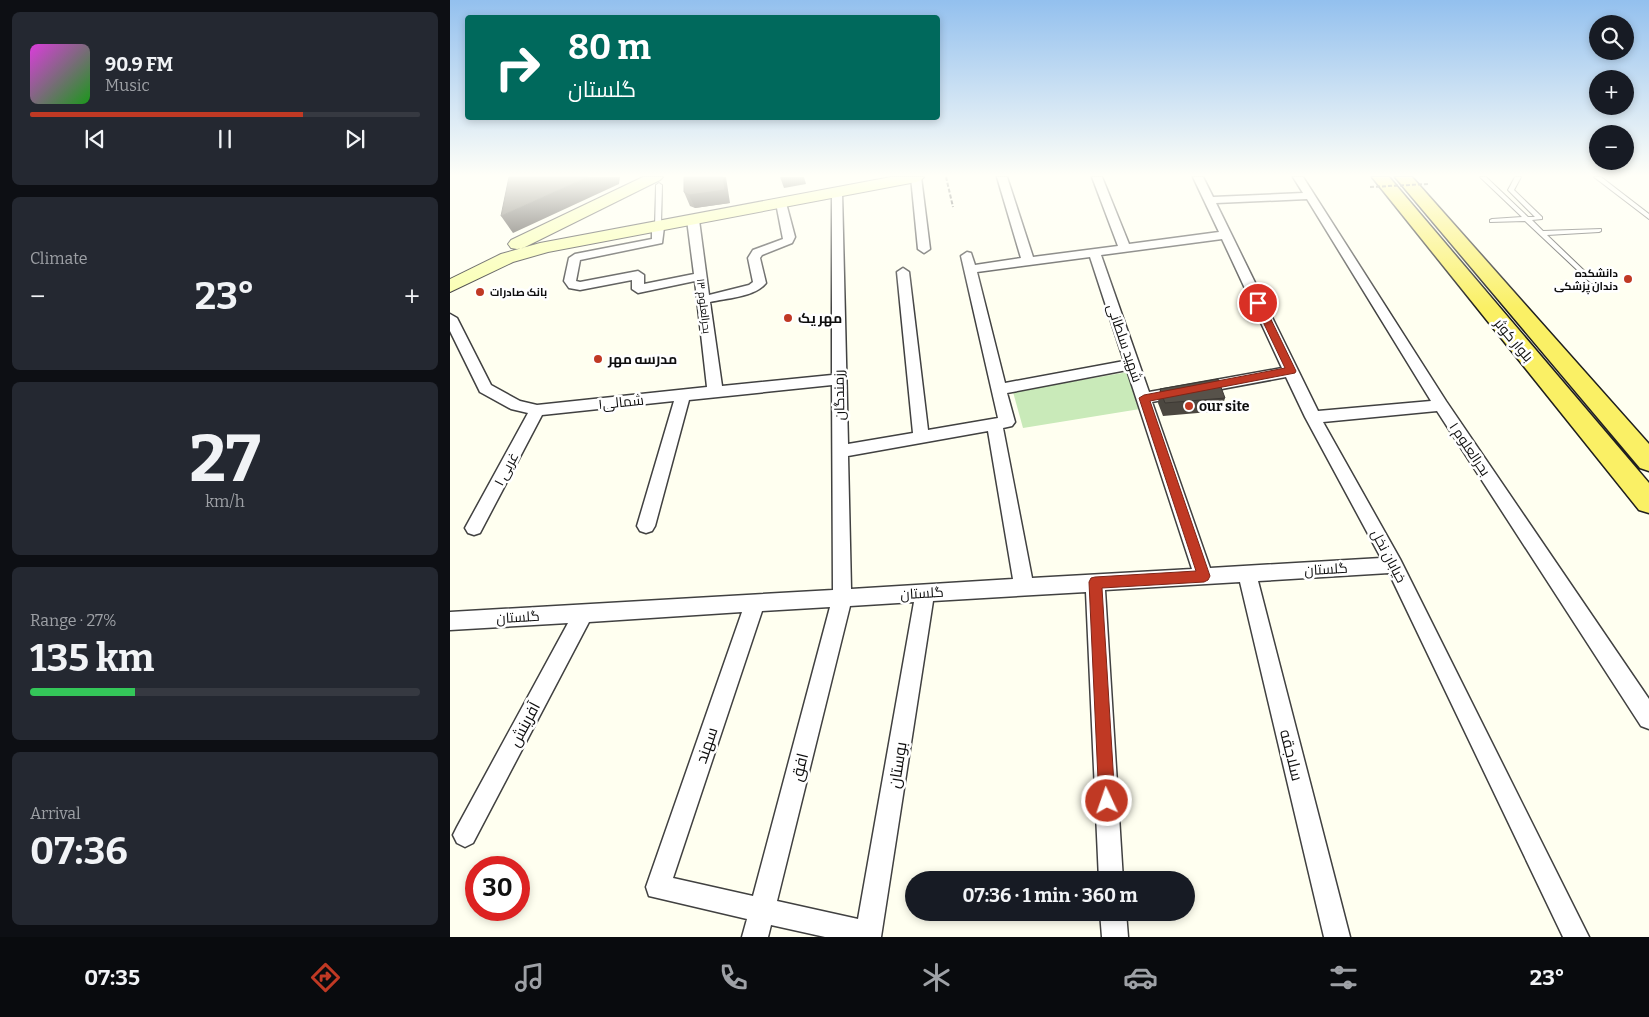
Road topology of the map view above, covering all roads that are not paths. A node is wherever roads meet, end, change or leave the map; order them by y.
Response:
1 (693, 220) edge
2 (570, 221) edge
3 (595, 221) edge
4 (613, 221) edge
5 (658, 221) edge
6 (689, 221) edge
7 (785, 221) edge
8 (837, 221) edge
9 (921, 221) edge
10 (1016, 221) edge
11 (1115, 221) edge
12 (1219, 221) edge
13 (1324, 221) edge
14 (1408, 221) edge
15 (1441, 221) edge
16 (1492, 221) dead end
17 (1497, 221) edge
18 (1527, 221) edge
19 (658, 227) junction
20 (1599, 230) dead end
21 (633, 231) junction
22 (1541, 233) junction
23 (1226, 234) junction
24 (1126, 248) junction
25 (924, 249) dead end
26 (1094, 252) junction
27 (521, 254) junction
28 (1028, 261) junction
29 (482, 270) junction
30 (904, 272) dead end
31 (700, 276) junction
32 (1593, 282) dead end
33 (450, 286) edge
34 (703, 300) junction
35 (450, 318) edge
36 (1132, 364) junction
37 (1291, 371) junction
38 (839, 379) junction
39 (1000, 389) junction
40 (715, 392) junction
41 (683, 395) junction
42 (1144, 398) junction
43 (1441, 405) junction
44 (537, 410) junction
45 (1313, 417) junction
46 (994, 424) junction
47 (920, 437) junction
48 (840, 451) junction
49 (1649, 461) edge
50 (1649, 502) edge
51 (646, 526) dead end
52 (474, 528) dead end
53 (1394, 565) junction
54 (1247, 573) junction
55 (1204, 576) junction
56 (1095, 582) junction
57 (1024, 587) junction
58 (925, 593) junction
59 (842, 598) junction
60 (755, 603) junction
61 (582, 613) junction
62 (450, 621) edge
63 (1649, 718) edge
64 (465, 835) dead end
65 (1111, 871) edge
66 (762, 909) junction
67 (1113, 921) edge
68 (868, 936) edge
69 (755, 937) edge
70 (1114, 937) edge
71 (1337, 937) edge
72 (1576, 937) edge

1 - 31 street, بحرالعلوم ۱۳
2 - 29 street
3 - 27 street
4 - 21 street
5 - 19 lane
6 - 19 street
7 - 34 street
8 - 38 street, رزمندگان
9 - 25 street
10 - 28 street
11 - 24 street
12 - 23 street, خیابان نخل
13 - 43 street, بحرالعلوم ۱
14 - 50 main road, بلوار کوثر
15 - 49 main road, بلوار کوثر
16 - 17 lane
18 - 22 lane
19 - 21 street
19 - 31 street
20 - 22 lane
21 - 27 street
22 - 32 lane
23 - 24 street
23 - 37 street, خیابان نخل
24 - 26 street
26 - 28 street
26 - 36 street, شهید سلطانی
27 - 29 street
28 - 39 street
29 - 33 street
30 - 47 street
31 - 34 street, بحرالعلوم ۱۳
34 - 40 street, بحرالعلوم ۱۳
35 - 44 street, شمالی۱
36 - 39 street
36 - 42 street, شهید سلطانی
37 - 42 street
37 - 45 street, خیابان نخل
38 - 40 street, شمالی۱
38 - 48 street, رزمندگان
39 - 46 street
40 - 41 street, شمالی۱
41 - 44 street, شمالی۱
41 - 51 street
42 - 55 street, شهید سلطانی
43 - 45 street
43 - 63 street, بحرالعلوم ۱
44 - 52 street, غربی ۱
45 - 53 street, خیابان نخل
46 - 47 street
46 - 57 street
47 - 48 street
48 - 59 street, رزمندگان
53 - 54 street, گلستان
53 - 72 street, خیابان نخل
54 - 55 street, گلستان
54 - 71 street, سلاجقه
55 - 56 street, گلستان
56 - 57 street, گلستان
56 - 65 street
57 - 58 street, گلستان
58 - 59 street, گلستان
58 - 68 street, بوستان
59 - 60 street, گلستان
59 - 66 street, افق
60 - 61 street, گلستان
60 - 66 street, سهند
61 - 62 street, گلستان
61 - 64 street, آفرینش
66 - 68 street
66 - 69 street, افق
67 - 70 street

